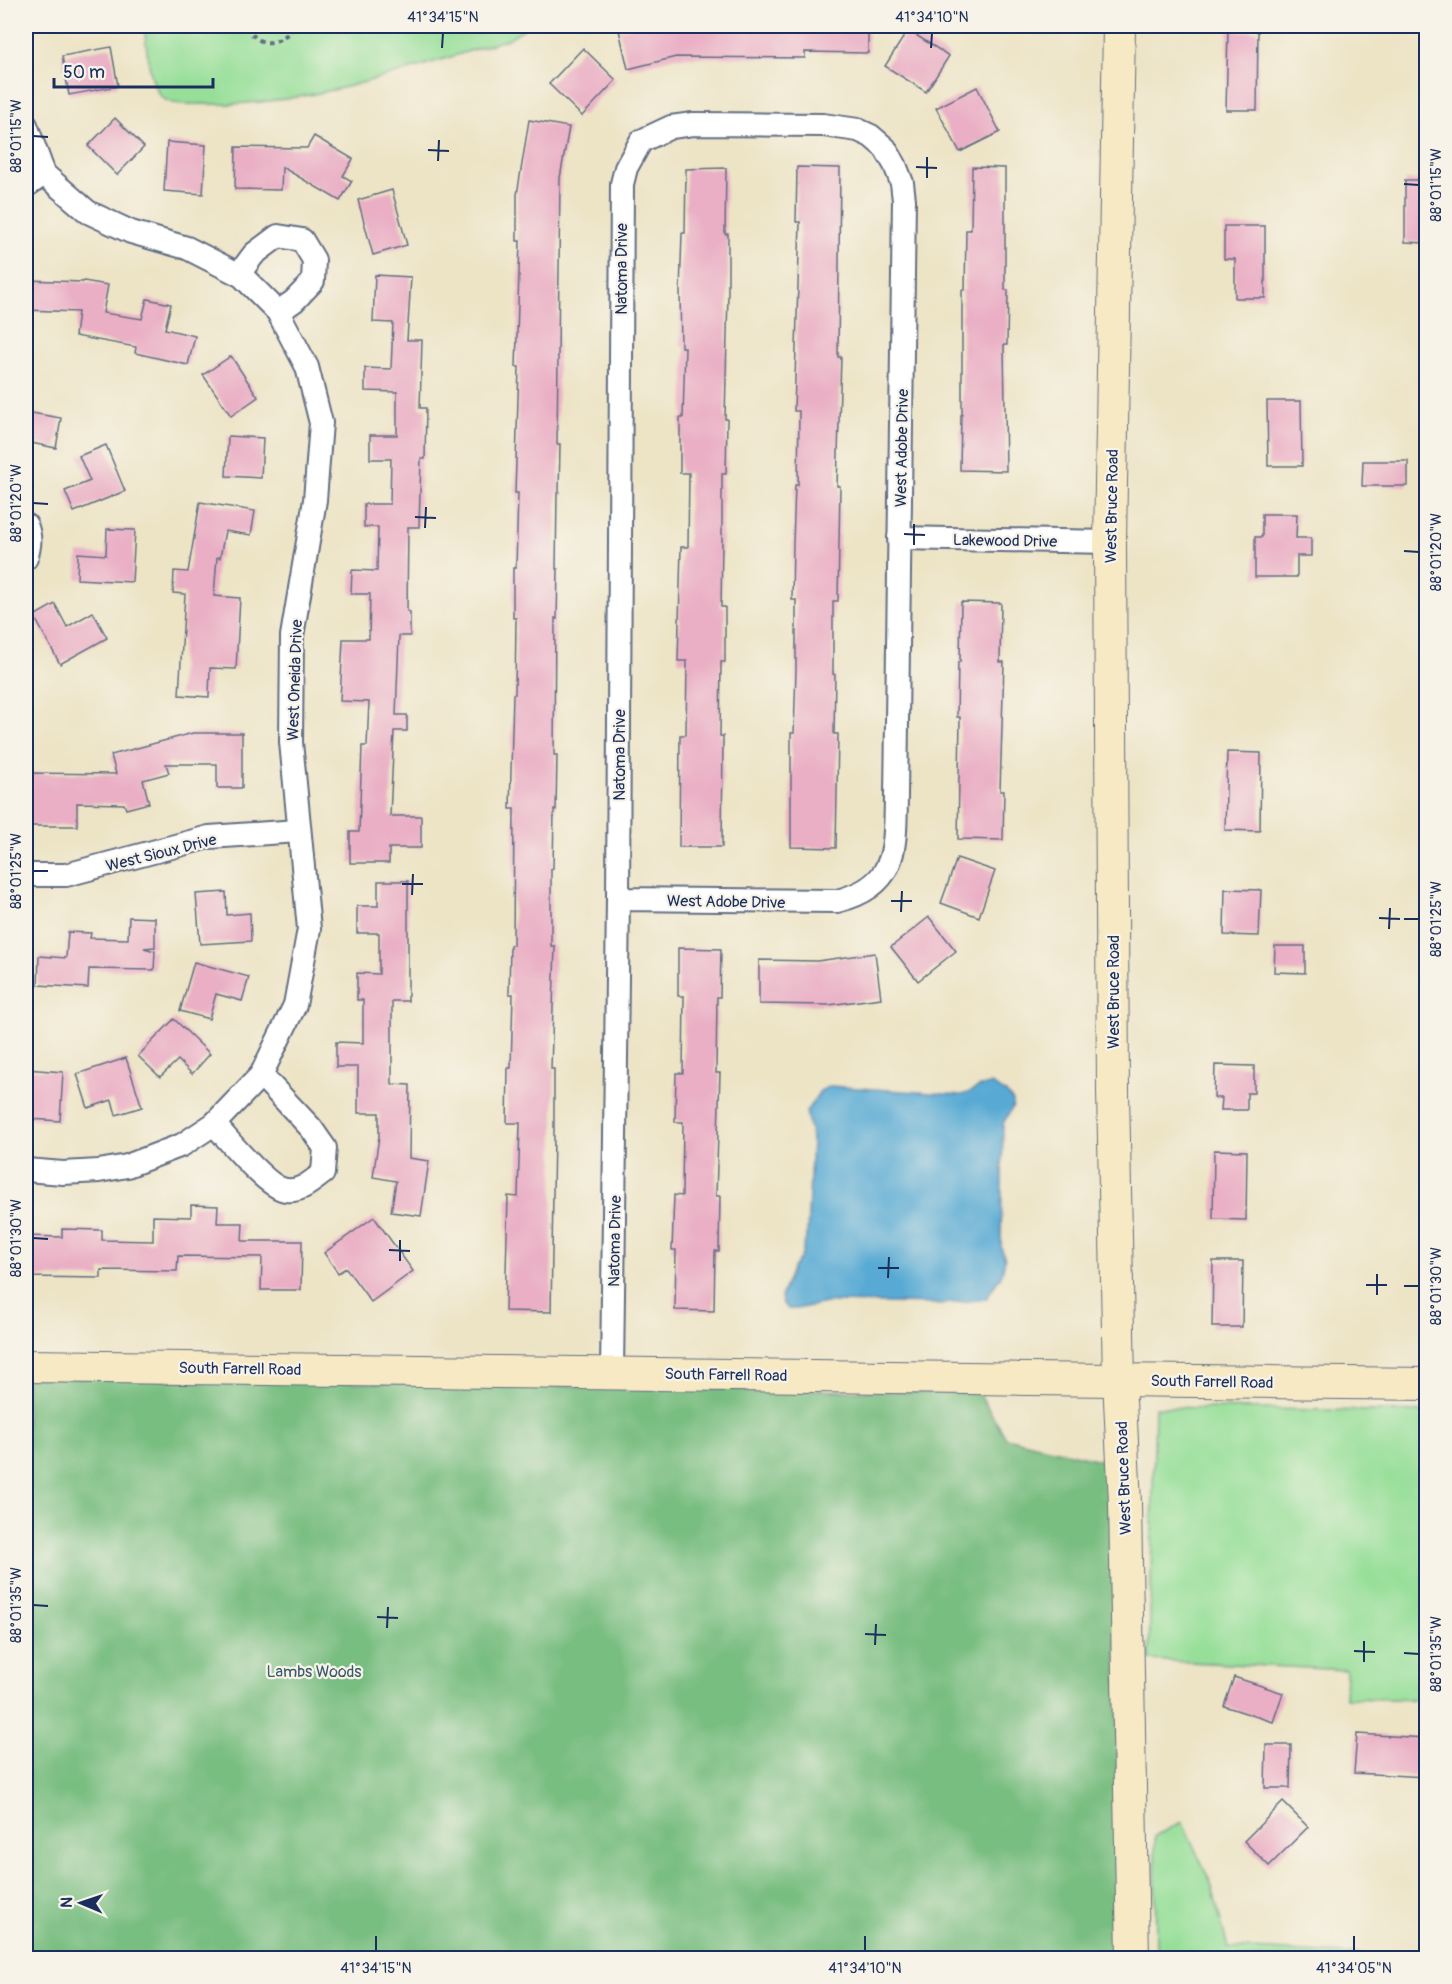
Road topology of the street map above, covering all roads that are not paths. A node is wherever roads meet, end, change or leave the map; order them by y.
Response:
1 (1119, 26) edge
2 (26, 125) edge
3 (641, 141) joint
4 (35, 180) edge
5 (239, 274) junction
6 (278, 312) junction
7 (26, 525) edge
8 (899, 538) junction
9 (1110, 542) junction
10 (26, 558) edge
11 (298, 831) junction
12 (26, 875) edge
13 (618, 899) junction
14 (261, 1075) junction
15 (214, 1124) junction
16 (26, 1170) edge
17 (26, 1366) edge
18 (612, 1373) junction
19 (1119, 1380) junction
20 (1426, 1384) edge
21 (1133, 1959) edge

1 - 9 street, West Bruce Road
2 - 4 street, West Oneida Drive
3 - 8 street, West Adobe Drive
3 - 13 street, Natoma Drive
4 - 5 street, West Oneida Drive
5 - 6 street, West Oneida Drive
5 - 6 street
6 - 11 street, West Oneida Drive
7 - 10 street
8 - 9 street, Lakewood Drive
8 - 13 street, West Adobe Drive
9 - 19 street, West Bruce Road
11 - 12 street, West Sioux Drive
11 - 14 street, West Oneida Drive
13 - 18 street, Natoma Drive
14 - 15 street, West Oneida Drive
14 - 15 street
15 - 16 street, West Oneida Drive
17 - 18 street, South Farrell Road
18 - 19 street, South Farrell Road
19 - 20 street, South Farrell Road
19 - 21 street, West Bruce Road

